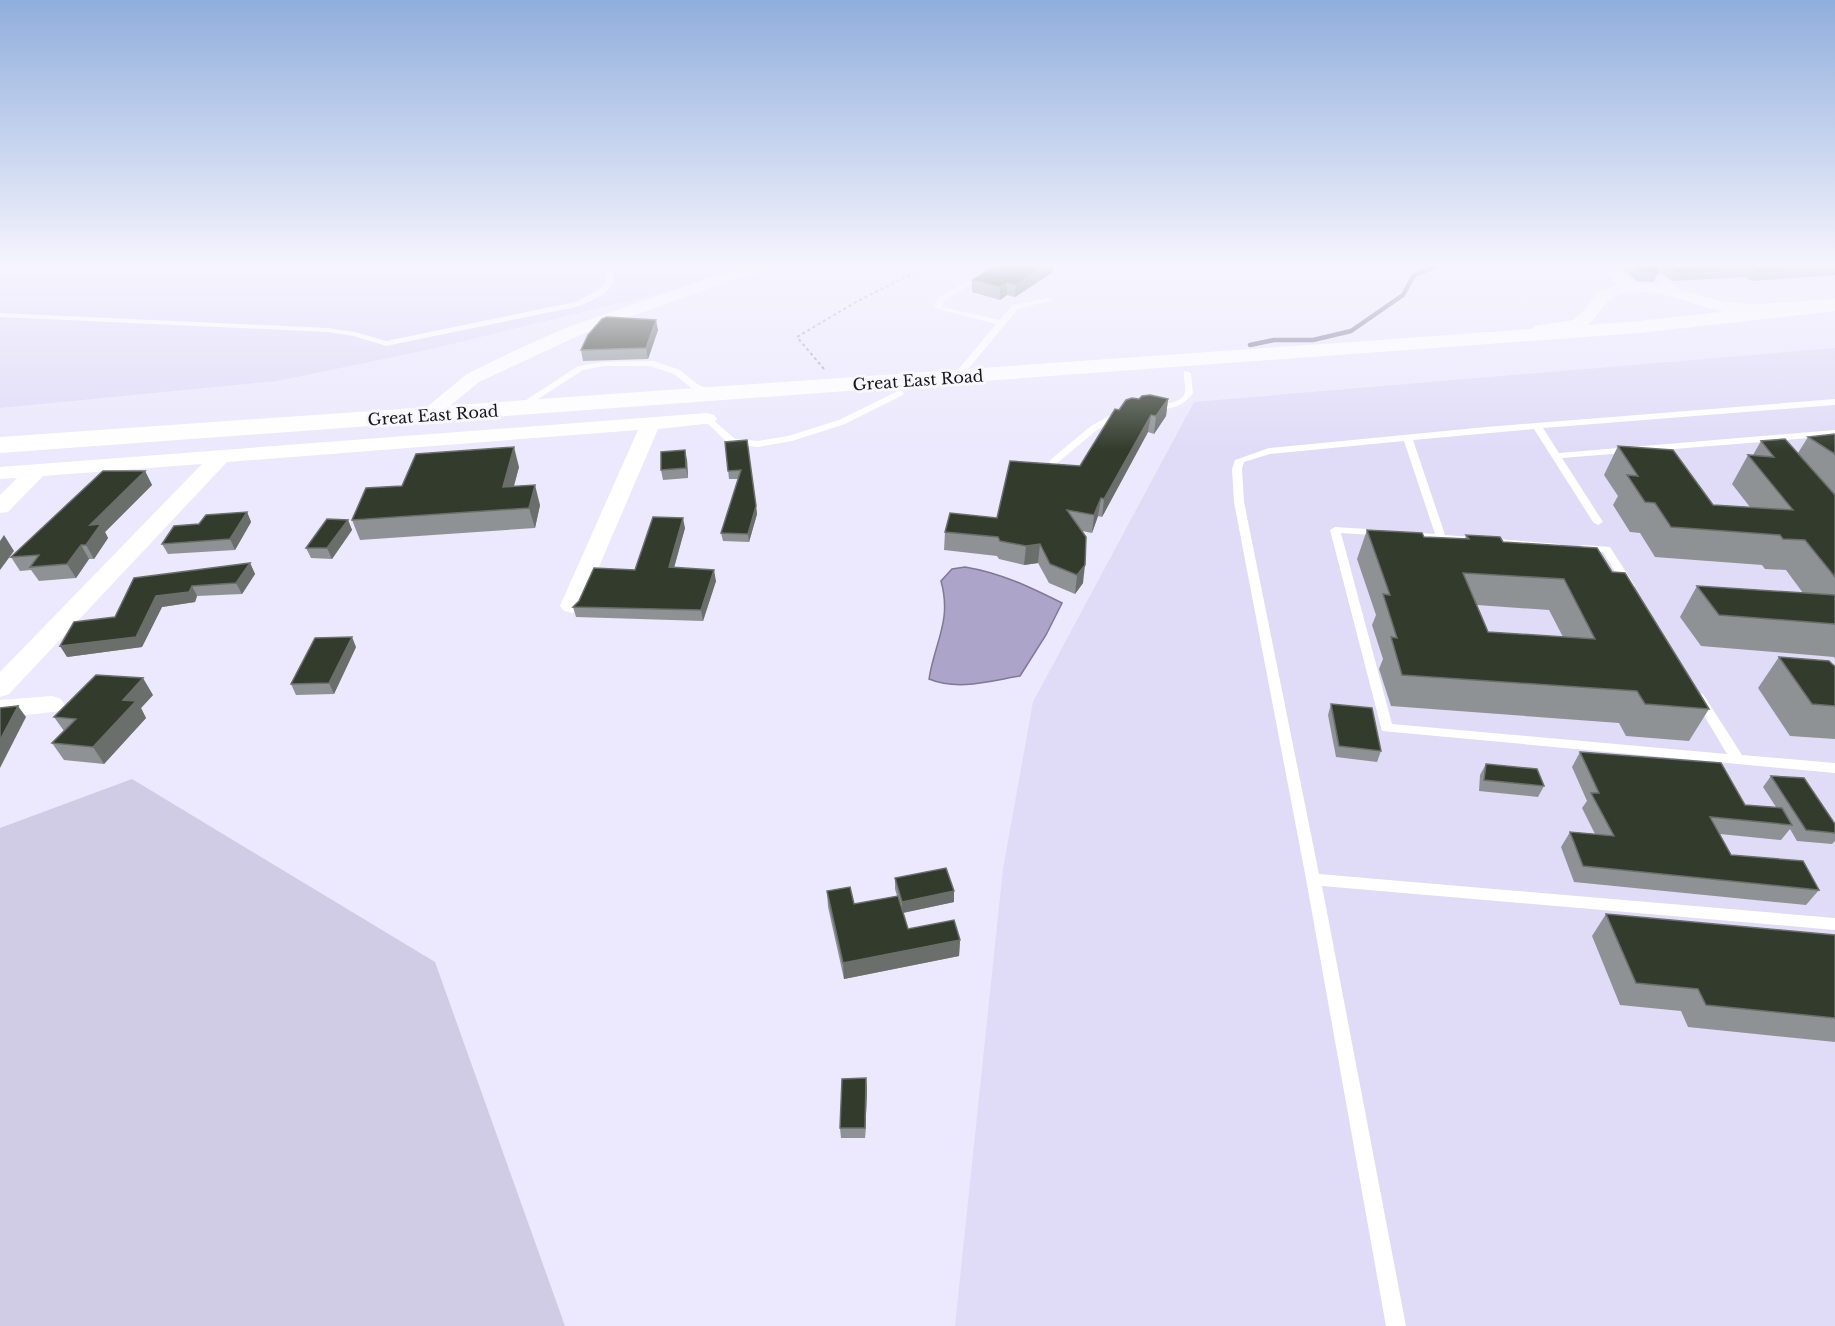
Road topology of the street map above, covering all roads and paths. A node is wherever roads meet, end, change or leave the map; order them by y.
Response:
1 (238, 326) edge
2 (473, 326) edge
3 (588, 326) edge
4 (816, 326) edge
5 (999, 326) edge
6 (1573, 326) edge
7 (1649, 326) edge
8 (1774, 326) edge
9 (1421, 344) junction
10 (827, 372) dead end
11 (1187, 373) junction
12 (956, 378) junction
13 (900, 393) junction
14 (717, 395) junction
15 (1835, 402) edge
16 (517, 409) junction
17 (701, 413) junction
18 (427, 415) junction
19 (650, 423) junction
20 (1537, 426) junction
21 (1835, 433) edge
22 (1407, 437) junction
23 (0, 446) edge
24 (1557, 456) junction
25 (0, 457) edge
26 (220, 457) junction
27 (1053, 462) edge
28 (37, 470) junction
29 (0, 473) edge
30 (0, 507) edge
31 (1598, 522) dead end
32 (1441, 537) junction
33 (1637, 600) edge
34 (572, 606) edge
35 (0, 688) edge
36 (1694, 690) edge
37 (52, 705) dead end
38 (0, 709) edge
39 (1738, 760) junction
40 (1835, 768) edge
41 (1313, 879) junction
42 (1835, 924) edge
43 (1396, 1326) edge

1 - 2 lane
3 - 18 street
4 - 10 path
5 - 12 lane
6 - 9 street
7 - 9 main road, Great East Road
8 - 11 main road, Great East Road
9 - 12 main road, Great East Road
11 - 13 main road, Great East Road
11 - 27 lane
12 - 14 main road, Great East Road
13 - 17 main road, Great East Road
13 - 17 lane
14 - 16 main road, Great East Road
14 - 16 lane
15 - 20 lane
16 - 18 main road, Great East Road
17 - 19 street
17 - 25 main road, Great East Road
18 - 23 main road, Great East Road
19 - 26 street
19 - 34 street
20 - 22 lane
20 - 24 lane
21 - 24 lane
22 - 32 lane
22 - 41 lane
24 - 31 lane
26 - 28 street
26 - 35 street
28 - 29 street
28 - 30 street
32 - 33 lane
32 - 39 lane
36 - 39 lane
37 - 38 street
39 - 40 lane
41 - 42 lane
41 - 43 lane

